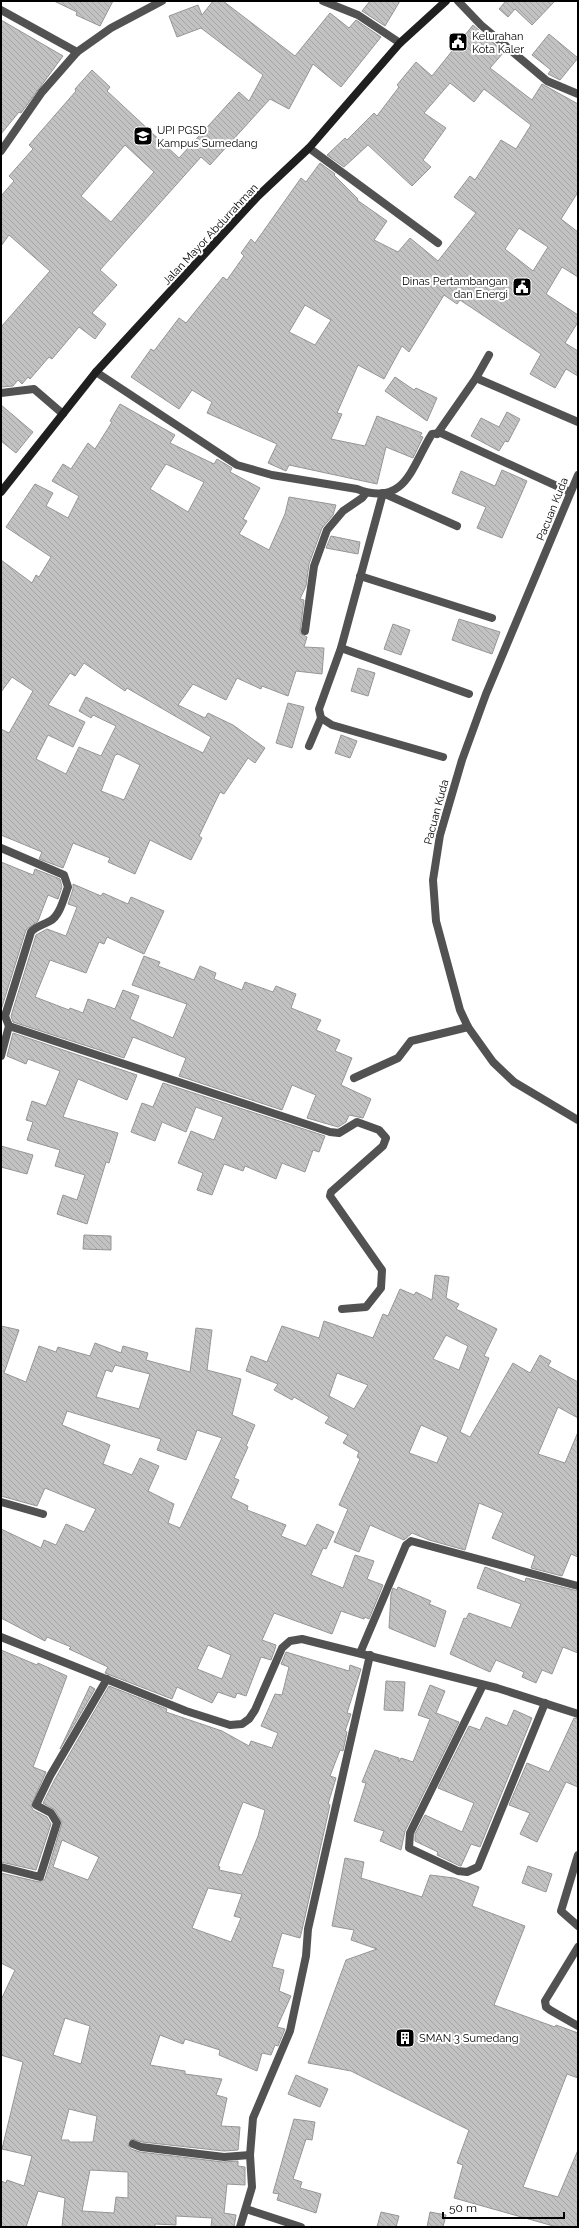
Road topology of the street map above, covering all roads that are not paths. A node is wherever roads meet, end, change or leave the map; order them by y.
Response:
1 (162, 1) edge
2 (324, 1) edge
3 (446, 1) edge
4 (458, 1) edge
5 (1, 10) edge
6 (400, 43) junction
7 (77, 52) junction
8 (578, 94) edge
9 (309, 148) junction
10 (1, 151) edge
11 (438, 243) dead end
12 (489, 355) dead end
13 (96, 372) junction
14 (476, 378) junction
15 (1, 393) edge
16 (62, 414) junction
17 (578, 422) edge
18 (437, 434) junction
19 (578, 475) edge
20 (1, 492) edge
21 (366, 492) junction
22 (570, 492) junction
23 (383, 493) junction
24 (457, 526) dead end
25 (360, 576) junction
26 (492, 618) dead end
27 (305, 631) dead end
28 (340, 648) junction
29 (469, 694) dead end
30 (321, 718) junction
31 (309, 746) dead end
32 (443, 757) dead end
33 (1, 848) edge
34 (9, 1026) junction
35 (468, 1027) junction
36 (1, 1056) edge
37 (354, 1078) dead end
38 (578, 1120) edge
39 (342, 1309) dead end
40 (1, 1502) edge
41 (43, 1514) dead end
42 (578, 1586) edge
43 (1, 1637) edge
44 (360, 1653) junction
45 (370, 1655) junction
46 (106, 1679) junction
47 (483, 1684) junction
48 (545, 1704) junction
49 (578, 1714) edge
50 (578, 1855) edge
51 (1, 1867) edge
52 (578, 1926) edge
53 (578, 1947) edge
54 (578, 2026) edge
55 (133, 2144) dead end
56 (250, 2155) junction
57 (246, 2209) junction
58 (240, 2227) edge
59 (301, 2227) edge

1 - 7 street
2 - 6 street
3 - 6 main road, Jalan Mayor Abdurrahman
4 - 8 street
5 - 7 street
6 - 9 main road, Jalan Mayor Abdurrahman
7 - 10 street
9 - 11 street
9 - 13 main road, Jalan Mayor Abdurrahman
12 - 14 street
13 - 16 main road, Jalan Mayor Abdurrahman
13 - 21 street
14 - 17 street
14 - 18 street
15 - 16 street
16 - 20 main road, Jalan Mayor Abdurrahman
18 - 22 street
18 - 23 street
19 - 22 street, Pacuan Kuda
21 - 23 street
21 - 27 street
22 - 35 street, Pacuan Kuda
23 - 24 street
23 - 25 street
25 - 26 street
25 - 28 street
28 - 29 street
28 - 30 street
30 - 31 street
30 - 32 street
33 - 34 street
34 - 36 street
34 - 39 street
35 - 37 street
35 - 38 street, Pacuan Kuda
40 - 41 street
42 - 44 street
43 - 46 street
44 - 45 street
44 - 46 street
45 - 47 street
45 - 56 street
46 - 51 street
47 - 48 street
47 - 48 street
48 - 49 street
50 - 52 street
53 - 54 street
55 - 56 street
56 - 57 street
57 - 58 street
57 - 59 street

